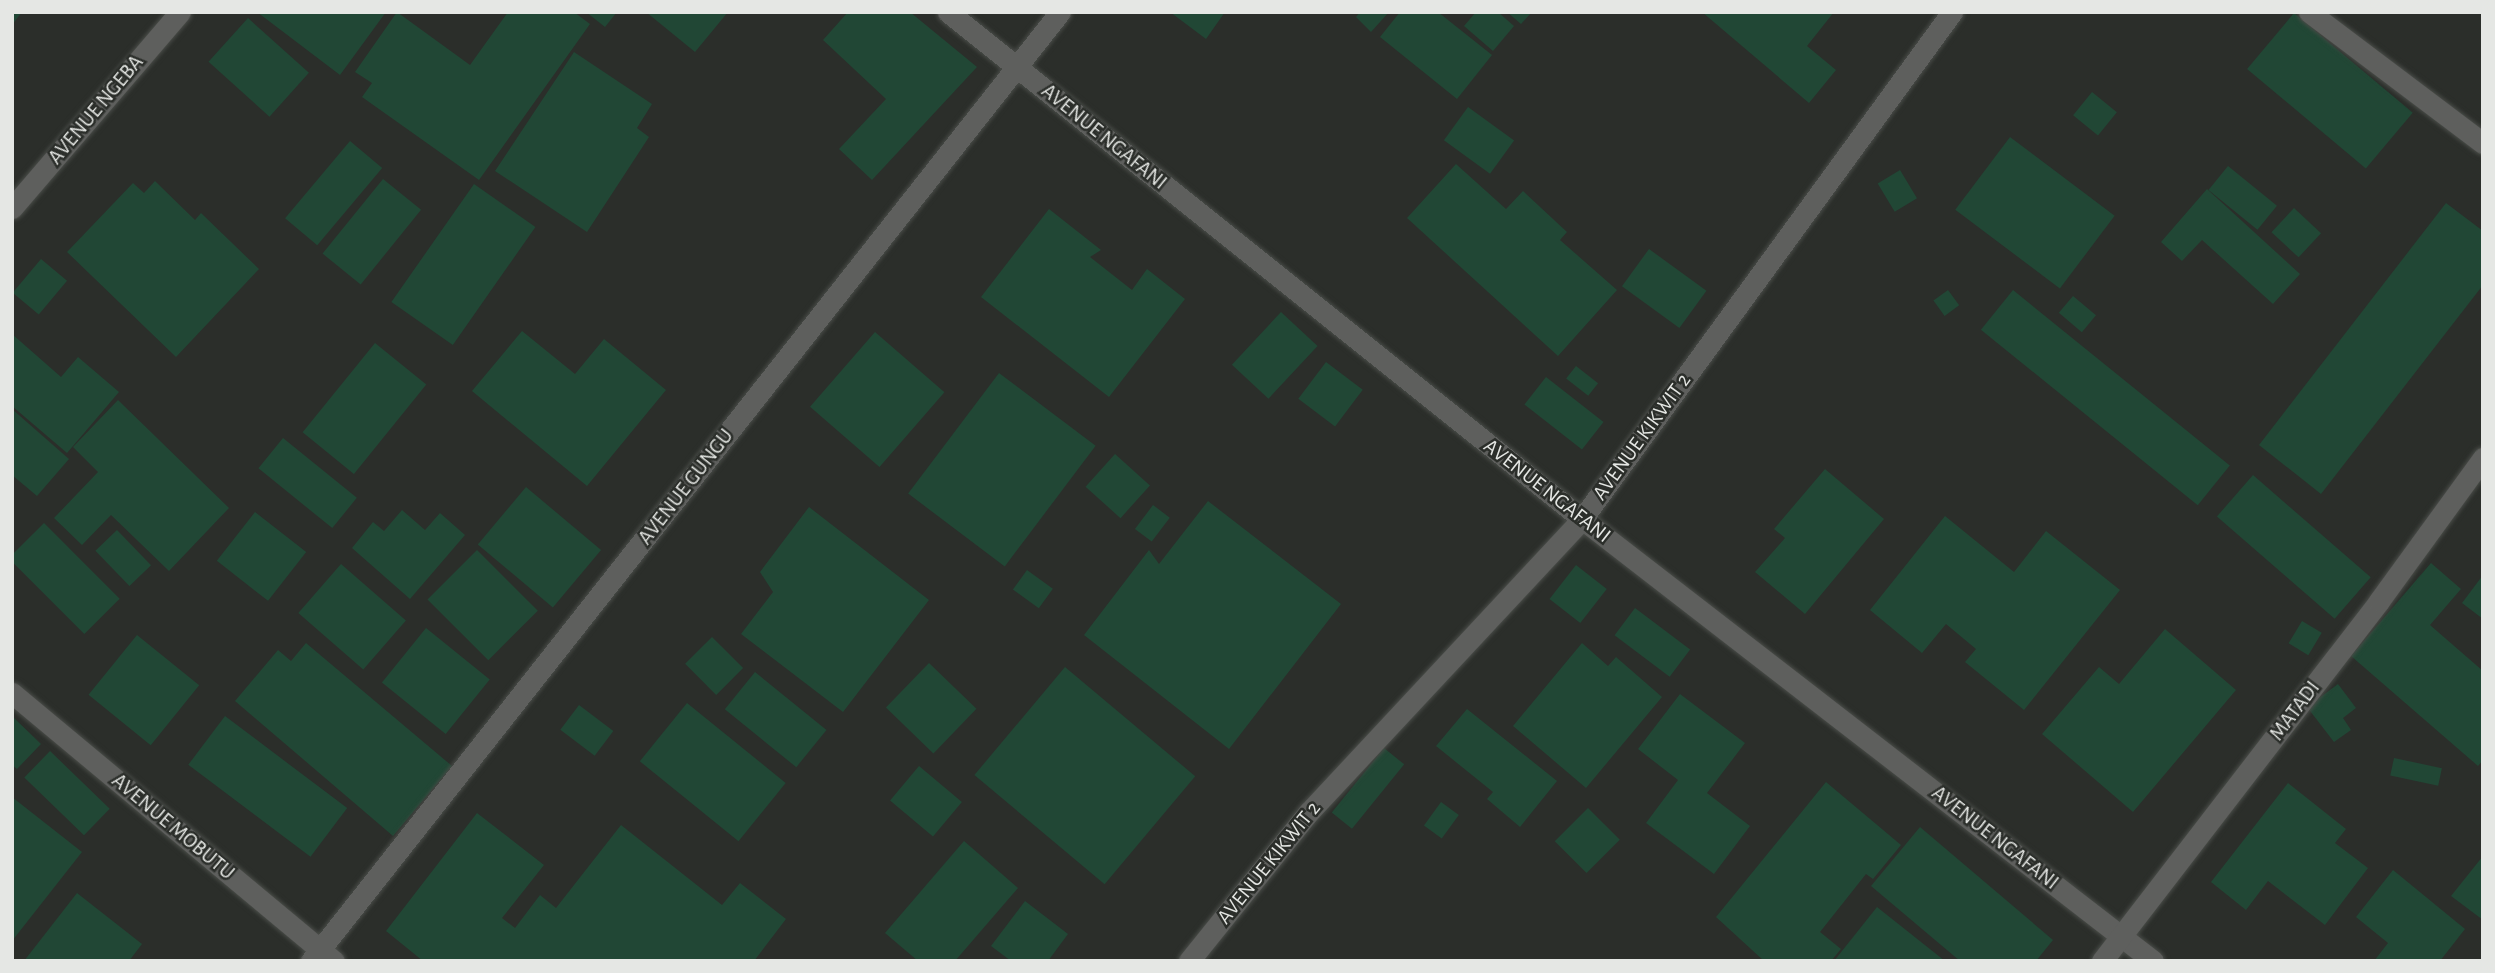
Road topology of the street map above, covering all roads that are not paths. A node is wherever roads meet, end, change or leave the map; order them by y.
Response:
1 (180, 12) edge
2 (948, 12) edge
3 (1060, 12) edge
4 (1952, 12) edge
5 (2309, 12) edge
6 (1018, 68) junction
7 (2483, 143) edge
8 (12, 208) edge
9 (2483, 458) edge
10 (1583, 519) junction
11 (12, 693) edge
12 (2122, 936) junction
13 (322, 957) edge
14 (1189, 961) edge
15 (2102, 961) edge
16 (2153, 961) edge

1 - 8 street, AVENUE NGEBA
2 - 6 street, AVENUE NGAFANI
3 - 6 street, AVENUE GUNGU
4 - 10 street, AVENUE KIKWIT 2
5 - 7 street
6 - 10 street, AVENUE NGAFANI
6 - 13 street, AVENUE GUNGU
9 - 12 street, MATADI
10 - 12 street, AVENUE NGAFANI
10 - 14 street, AVENUE KIKWIT 2
11 - 13 street, AVENUE MOBUTU
12 - 15 street, MATADI
12 - 16 street, AVENUE NGAFANI

